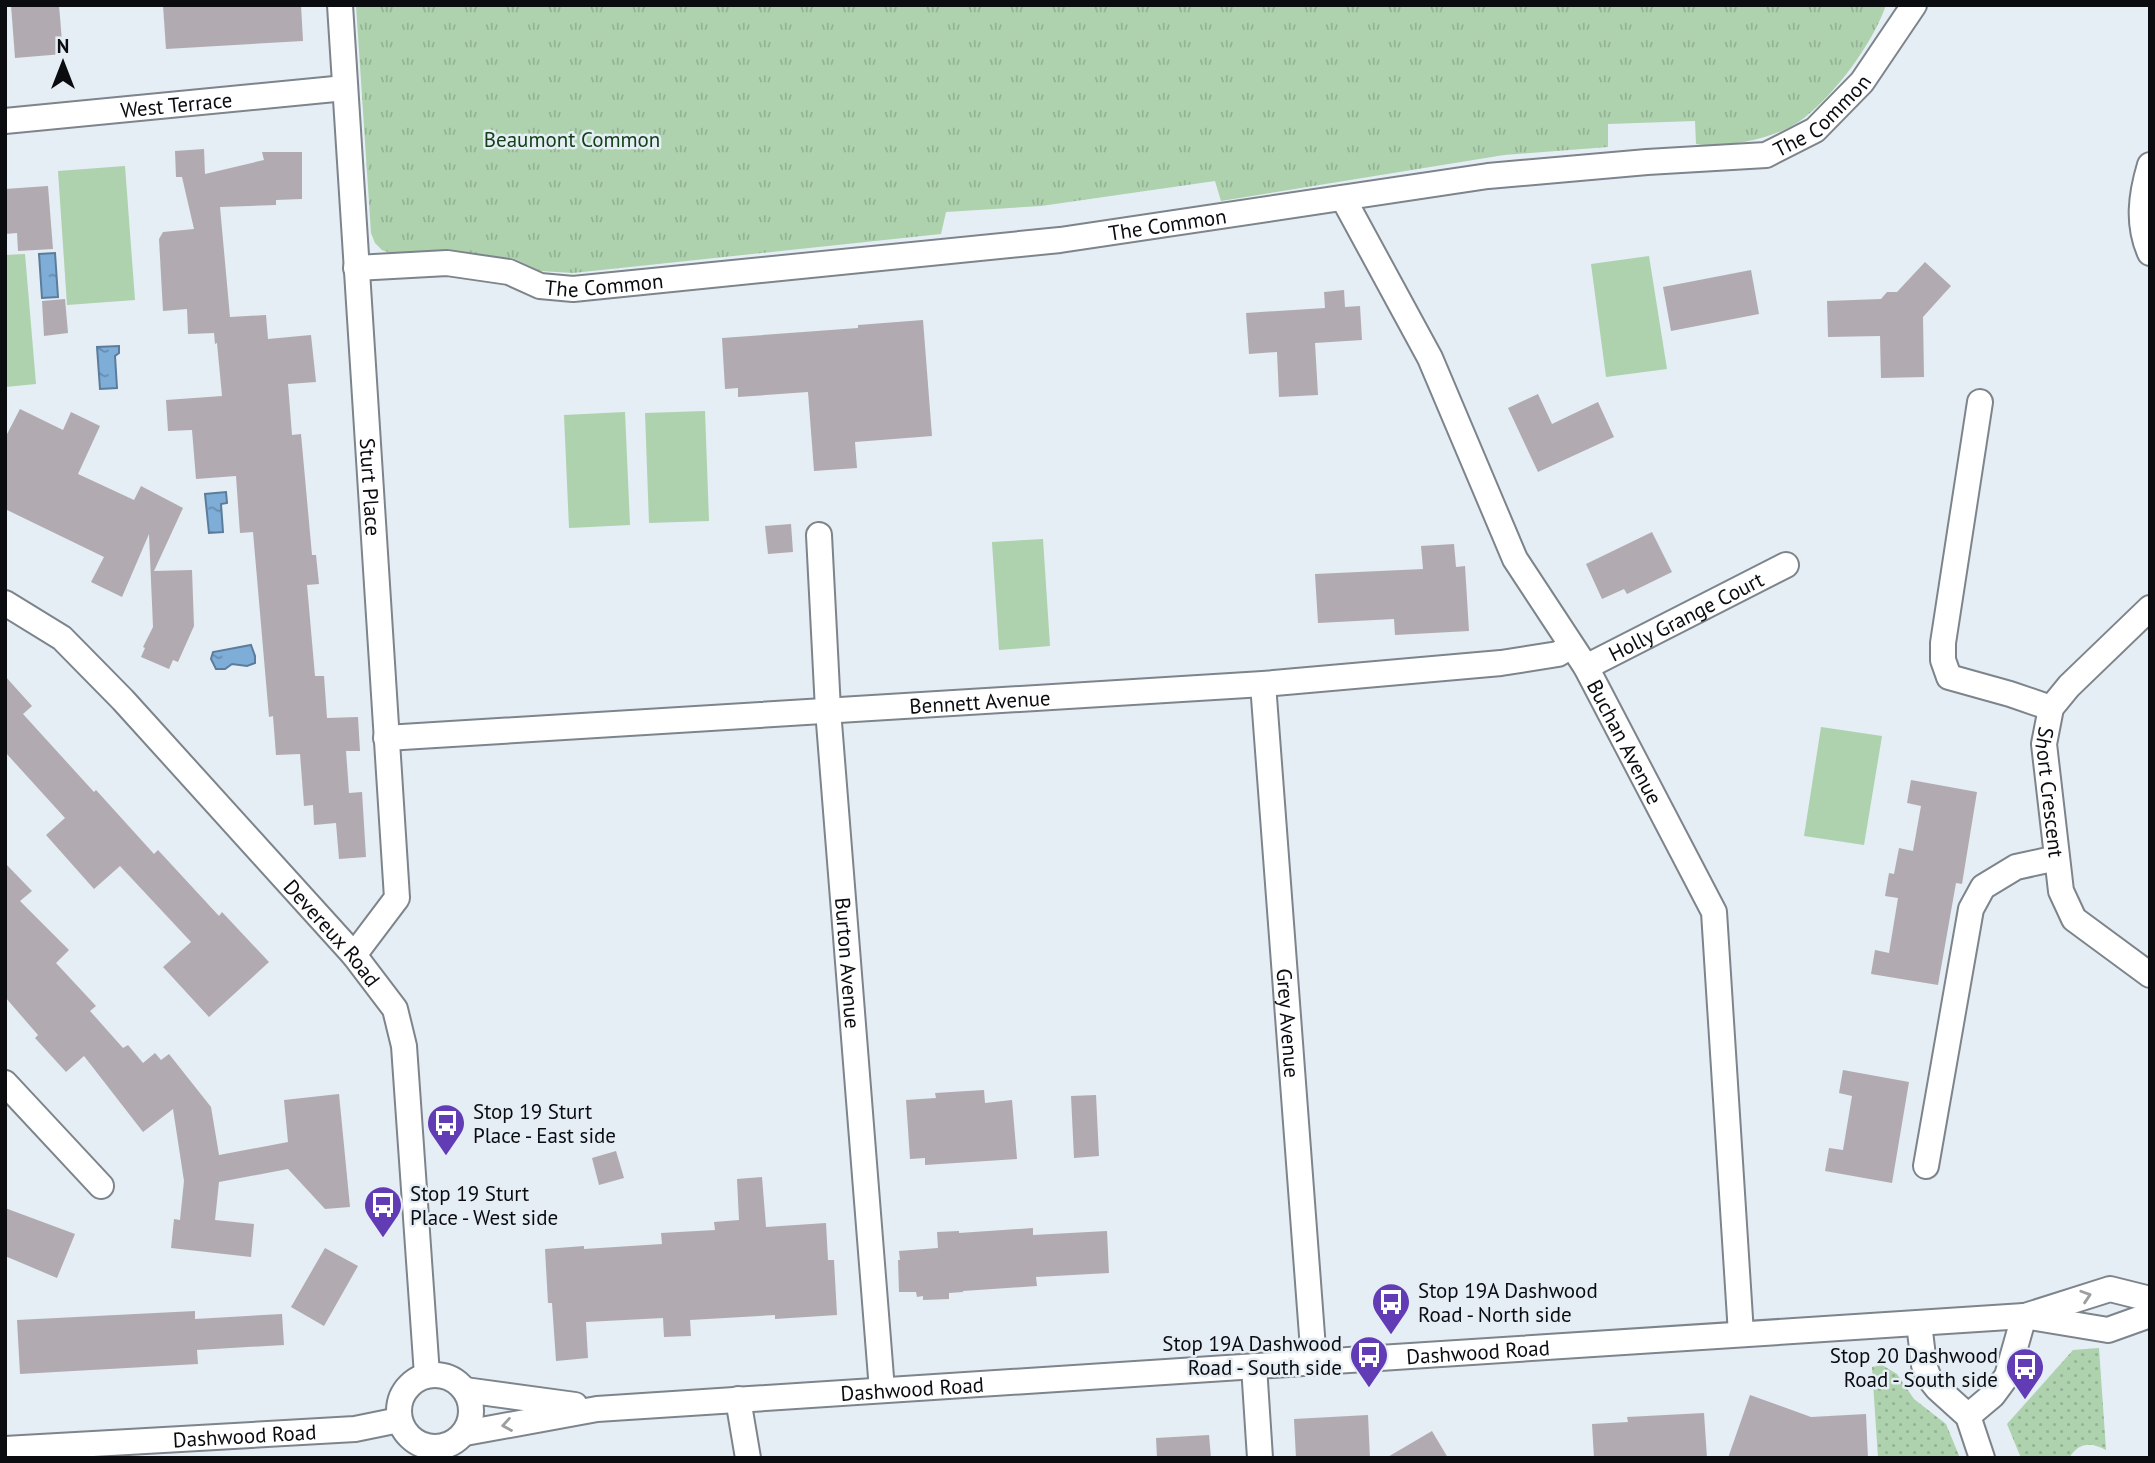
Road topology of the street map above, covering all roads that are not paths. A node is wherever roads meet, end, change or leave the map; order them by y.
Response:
1 (340, 5) edge
2 (1914, 5) edge
3 (345, 88) junction
4 (5, 121) edge
5 (2150, 165) edge
6 (1343, 198) junction
7 (2150, 253) edge
8 (356, 268) junction
9 (1980, 402) dead end
10 (819, 535) dead end
11 (1786, 565) dead end
12 (5, 603) edge
13 (2150, 608) edge
14 (1571, 646) junction
15 (1586, 667) junction
16 (1263, 684) junction
17 (2051, 708) junction
18 (828, 710) junction
19 (386, 738) junction
20 (2057, 858) junction
21 (354, 955) junction
22 (2150, 975) edge
23 (5, 1083) edge
24 (1926, 1166) dead end
25 (101, 1186) dead end
26 (2150, 1299) edge
27 (2150, 1315) edge
28 (2024, 1316) junction
29 (1919, 1323) junction
30 (1741, 1334) junction
31 (1314, 1362) junction
32 (1254, 1366) junction
33 (427, 1375) junction
34 (465, 1390) junction
35 (882, 1390) junction
36 (738, 1399) junction
37 (597, 1409) junction
38 (1968, 1416) junction
39 (399, 1420) junction
40 (453, 1445) edge
41 (5, 1450) edge
42 (748, 1458) edge
43 (1260, 1458) edge
44 (1982, 1458) edge

1 - 3 street, Sturt Place
2 - 6 street, The Common
3 - 4 street, West Terrace
3 - 8 street, Sturt Place
5 - 7 street
6 - 8 street, The Common
6 - 14 street, Buchan Avenue
8 - 19 street, Sturt Place
9 - 17 street
10 - 18 street, Burton Avenue
11 - 15 street, Holly Grange Court
12 - 21 street, Devereux Road
13 - 17 street, Short Crescent
14 - 15 street, Buchan Avenue
14 - 16 street, Bennett Avenue
15 - 30 street, Buchan Avenue
16 - 18 street, Bennett Avenue
16 - 31 street, Grey Avenue
17 - 20 street, Short Crescent
18 - 19 street, Bennett Avenue
18 - 35 street, Burton Avenue
19 - 21 street, Sturt Place
20 - 22 street, Short Crescent
20 - 24 street
21 - 33 street, Devereux Road
23 - 25 street
28 -> 26 street, Dashwood Road
27 - 28 street, Dashwood Road
28 - 29 street, Dashwood Road
28 - 38 street
29 - 30 street, Dashwood Road
29 - 38 street
30 - 31 street, Dashwood Road
31 - 32 street, Dashwood Road
32 - 35 street, Dashwood Road
32 - 43 street
33 - 34 street
33 - 39 street
34 - 37 street
34 - 40 street
35 - 36 street, Dashwood Road
36 - 37 street, Dashwood Road
36 - 42 street
37 -> 40 street
38 - 44 street
39 - 40 street
39 - 41 street, Dashwood Road

